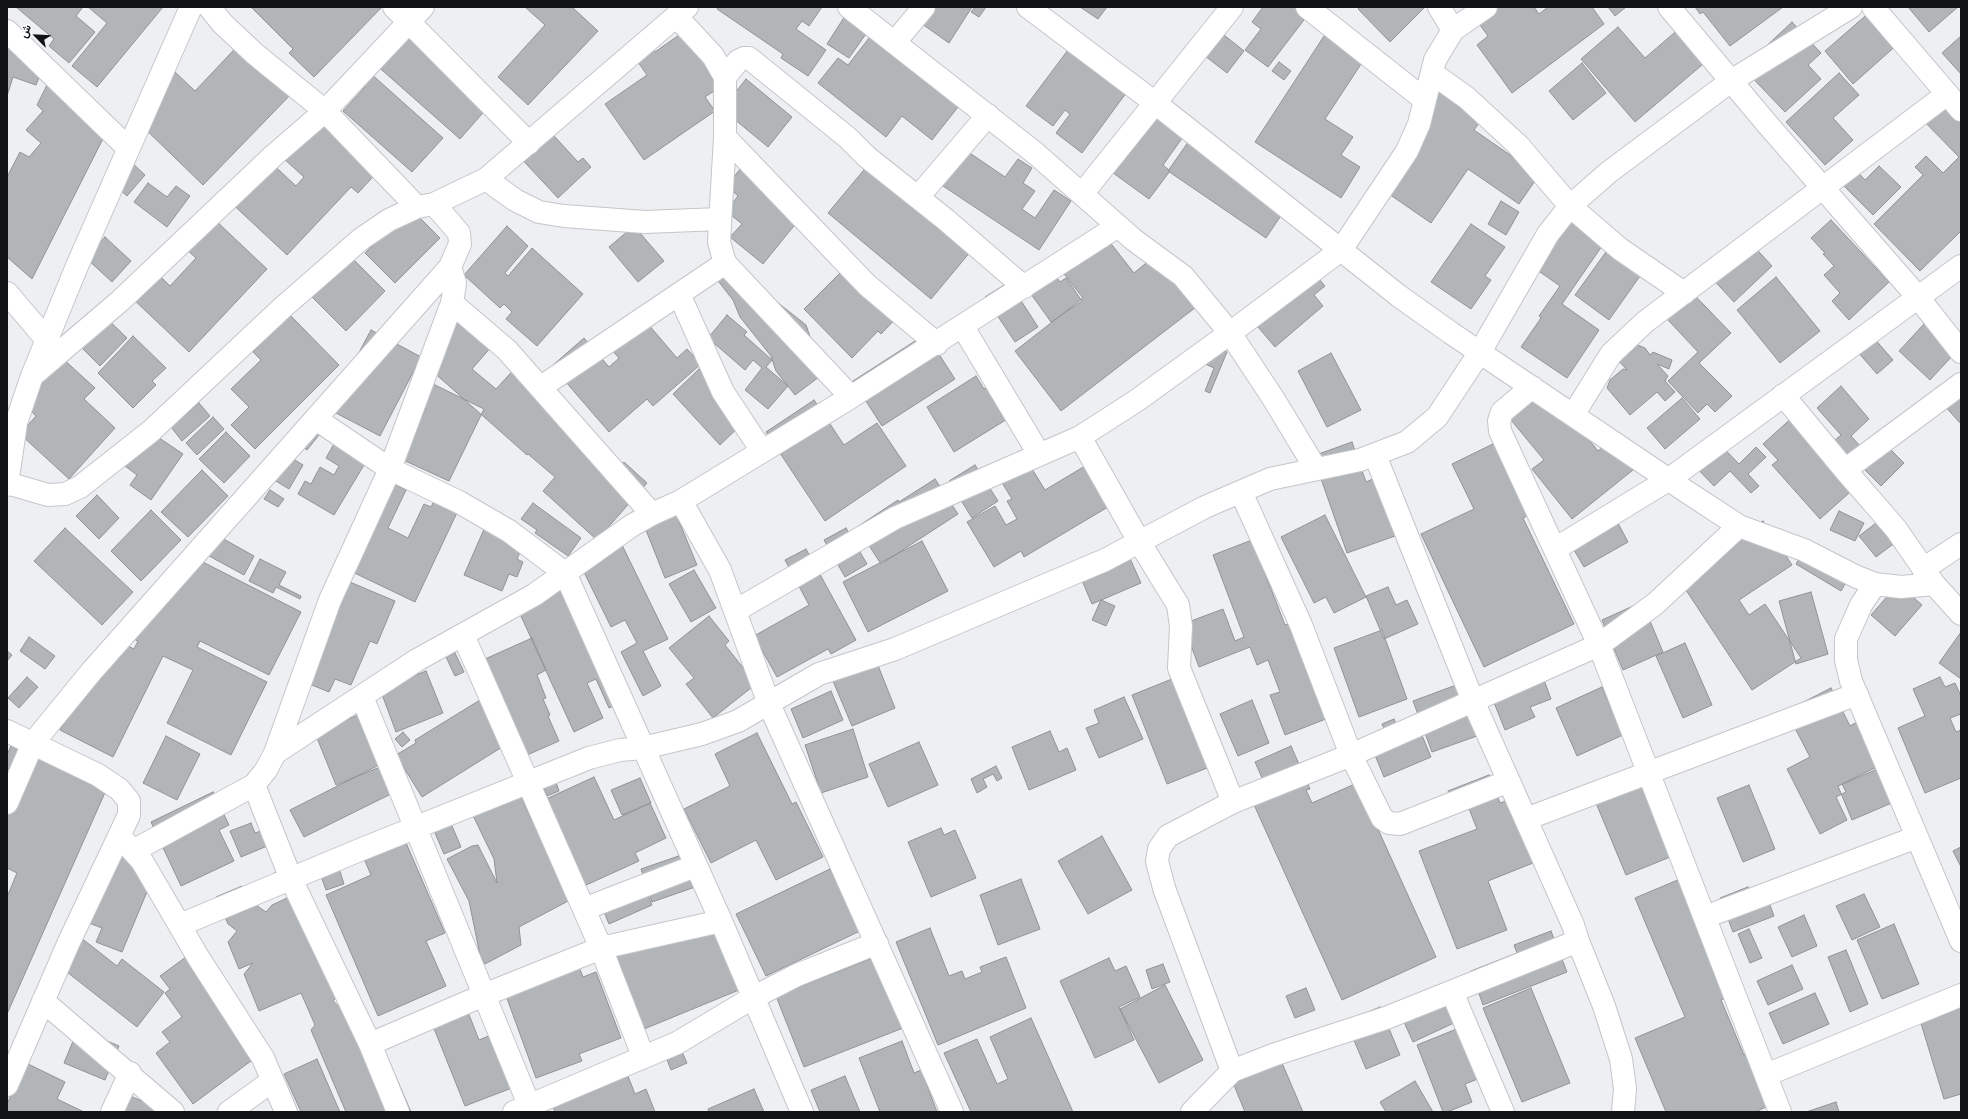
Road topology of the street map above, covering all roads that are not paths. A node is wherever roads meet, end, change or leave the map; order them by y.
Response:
1 (191, 7) edge
2 (209, 7) edge
3 (849, 7) edge
4 (924, 7) edge
5 (1028, 7) edge
6 (1232, 7) edge
7 (1307, 7) edge
8 (1439, 7) edge
9 (1486, 7) edge
10 (1669, 7) edge
11 (1851, 7) edge
12 (1873, 7) edge
13 (682, 11) edge
14 (409, 12) edge
15 (1453, 30) junction
16 (7, 31) edge
17 (895, 42) junction
18 (1432, 73) junction
19 (725, 77) junction
20 (1731, 81) junction
21 (1947, 94) junction
22 (1425, 100) junction
23 (1154, 102) junction
24 (1961, 110) edge
25 (325, 111) junction
26 (988, 116) junction
27 (725, 137) junction
28 (529, 143) junction
29 (128, 148) junction
30 (486, 179) junction
31 (1823, 188) junction
32 (1082, 194) junction
33 (918, 197) junction
34 (426, 205) junction
35 (1570, 206) junction
36 (720, 219) junction
37 (1118, 226) junction
38 (1341, 250) junction
39 (725, 263) junction
40 (1961, 266) edge
41 (450, 267) junction
42 (1024, 287) junction
43 (7, 293) edge
44 (1684, 293) junction
45 (679, 294) junction
46 (1917, 296) junction
47 (452, 303) junction
48 (963, 327) junction
49 (1230, 333) junction
50 (47, 340) junction
51 (937, 344) junction
52 (1480, 352) junction
53 (1961, 352) edge
54 (32, 376) junction
55 (1961, 384) edge
56 (542, 387) junction
57 (1532, 388) junction
58 (1783, 395) junction
59 (851, 397) junction
60 (1573, 415) junction
61 (316, 418) junction
62 (11, 429) edge
63 (1080, 437) junction
64 (762, 451) junction
65 (1039, 454) junction
66 (1375, 455) junction
67 (390, 469) junction
68 (1316, 469) junction
69 (1845, 470) junction
70 (1668, 480) junction
71 (7, 484) edge
72 (1241, 492) junction
73 (681, 501) junction
74 (652, 514) junction
75 (1739, 526) junction
76 (1140, 542) junction
77 (1961, 544) edge
78 (1555, 549) junction
79 (565, 573) junction
80 (1929, 576) junction
81 (1875, 584) junction
82 (735, 611) junction
83 (1961, 614) edge
84 (463, 635) junction
85 (1599, 645) junction
86 (1857, 694) junction
87 (362, 697) junction
88 (1473, 701) junction
89 (769, 704) junction
90 (7, 731) edge
91 (33, 743) junction
92 (643, 748) junction
93 (275, 753) junction
94 (1351, 755) junction
95 (1648, 773) junction
96 (1509, 782) junction
97 (528, 783) junction
98 (254, 785) junction
99 (1233, 802) junction
100 (7, 803) edge
101 (1526, 819) junction
102 (416, 828) junction
103 (1917, 837) junction
104 (126, 843) junction
105 (695, 866) junction
106 (291, 879) junction
107 (584, 909) junction
108 (1704, 917) junction
109 (721, 921) junction
110 (180, 925) junction
111 (1578, 941) junction
112 (1961, 941) edge
113 (877, 943) junction
114 (601, 948) junction
115 (1452, 992) junction
116 (484, 995) junction
117 (1961, 995) edge
118 (754, 997) junction
119 (43, 1001) junction
120 (370, 1044) junction
121 (643, 1056) junction
122 (1232, 1071) junction
123 (130, 1073) junction
124 (1766, 1075) junction
125 (272, 1081) junction
126 (7, 1085) edge
127 (525, 1110) edge
128 (947, 1111) edge
129 (112, 1112) edge
130 (173, 1112) edge
131 (229, 1112) edge
132 (286, 1112) edge
133 (398, 1112) edge
134 (802, 1112) edge
135 (1192, 1112) edge
136 (1503, 1112) edge
137 (1622, 1112) edge
138 (1780, 1112) edge

1 - 29 street
2 - 25 street
3 - 17 street
4 - 17 street
5 - 23 street
6 - 23 street
7 - 22 street
8 - 15 street
9 - 15 street
10 - 20 street
11 - 20 street
12 - 21 street
13 - 19 street
13 - 28 street
14 - 25 street
14 - 28 street
15 - 18 street
16 - 29 street
17 - 26 street
18 - 22 street
18 - 35 street
19 - 27 street
19 - 33 street
20 - 31 street
20 - 35 street
21 - 24 street
21 - 31 street
22 - 38 street
23 - 32 street
23 - 38 street
25 - 34 street
25 - 54 street
26 - 32 street
26 - 33 street
27 - 36 street
27 - 51 street
28 - 30 street
29 - 50 street
30 - 34 street
30 - 36 street
31 - 44 street
31 - 46 street
32 - 37 street
33 - 42 street
34 - 41 street
34 - 71 street
35 - 44 street
35 - 52 street
36 - 39 street
37 - 42 street
37 - 49 street
38 - 49 street
38 - 52 street
39 - 45 street
39 - 59 street
40 - 46 street
41 - 47 street
41 - 61 street
42 - 48 street
43 - 50 street
44 - 60 street
45 - 56 street
45 - 64 street
46 - 53 street
46 - 58 street
47 - 56 street
47 - 67 street
48 - 51 street
48 - 65 street
49 - 63 street
49 - 68 street
50 - 54 street
51 - 59 street
52 - 57 street
52 - 66 street
54 - 62 street
55 - 69 street
56 - 74 street
57 - 60 street
57 - 78 street
58 - 69 street
58 - 70 street
59 - 64 street
60 - 70 street
61 - 67 street
61 - 91 street
62 - 71 street
63 - 65 street
63 - 76 street
64 - 73 street
65 - 82 street
66 - 68 street
66 - 88 street
67 - 79 street
67 - 93 street
68 - 72 street
69 - 80 street
70 - 75 street
70 - 78 street
72 - 76 street
72 - 94 street
73 - 74 street
73 - 82 street
74 - 79 street
75 - 81 street
75 - 85 street
76 - 89 street
76 - 99 street
77 - 80 street
78 - 85 street
79 - 84 street
79 - 92 street
80 - 81 street
80 - 83 street
81 - 86 street
82 - 89 street
84 - 87 street
84 - 97 street
85 - 88 street
85 - 95 street
86 - 95 street
86 - 103 street
87 - 93 street
87 - 102 street
88 - 94 street
88 - 96 street
89 - 92 street
89 - 113 street
90 - 91 street
91 - 100 street
91 - 104 street
92 - 97 street
92 - 105 street
93 - 98 street
94 - 96 street
94 - 99 street
95 - 101 street
95 - 108 street
96 - 101 street
97 - 102 street
97 - 107 street
98 - 104 street
98 - 106 street
99 - 122 street
101 - 111 street
102 - 106 street
102 - 116 street
103 - 108 street
103 - 112 street
104 - 110 street
104 - 119 street
105 - 107 street
105 - 109 street
106 - 110 street
106 - 120 street
107 - 114 street
108 - 124 street
109 - 114 street
109 - 118 street
110 - 125 street
111 - 115 street
111 - 137 street
113 - 118 street
113 - 128 street
114 - 116 street
114 - 121 street
115 - 122 street
115 - 136 street
116 - 120 street
116 - 127 street
117 - 124 street
118 - 121 street
118 - 134 street
119 - 123 street
119 - 126 street
120 - 133 street
121 - 127 street
122 - 135 street
123 - 129 street
123 - 130 street
124 - 138 street
125 - 131 street
125 - 132 street

